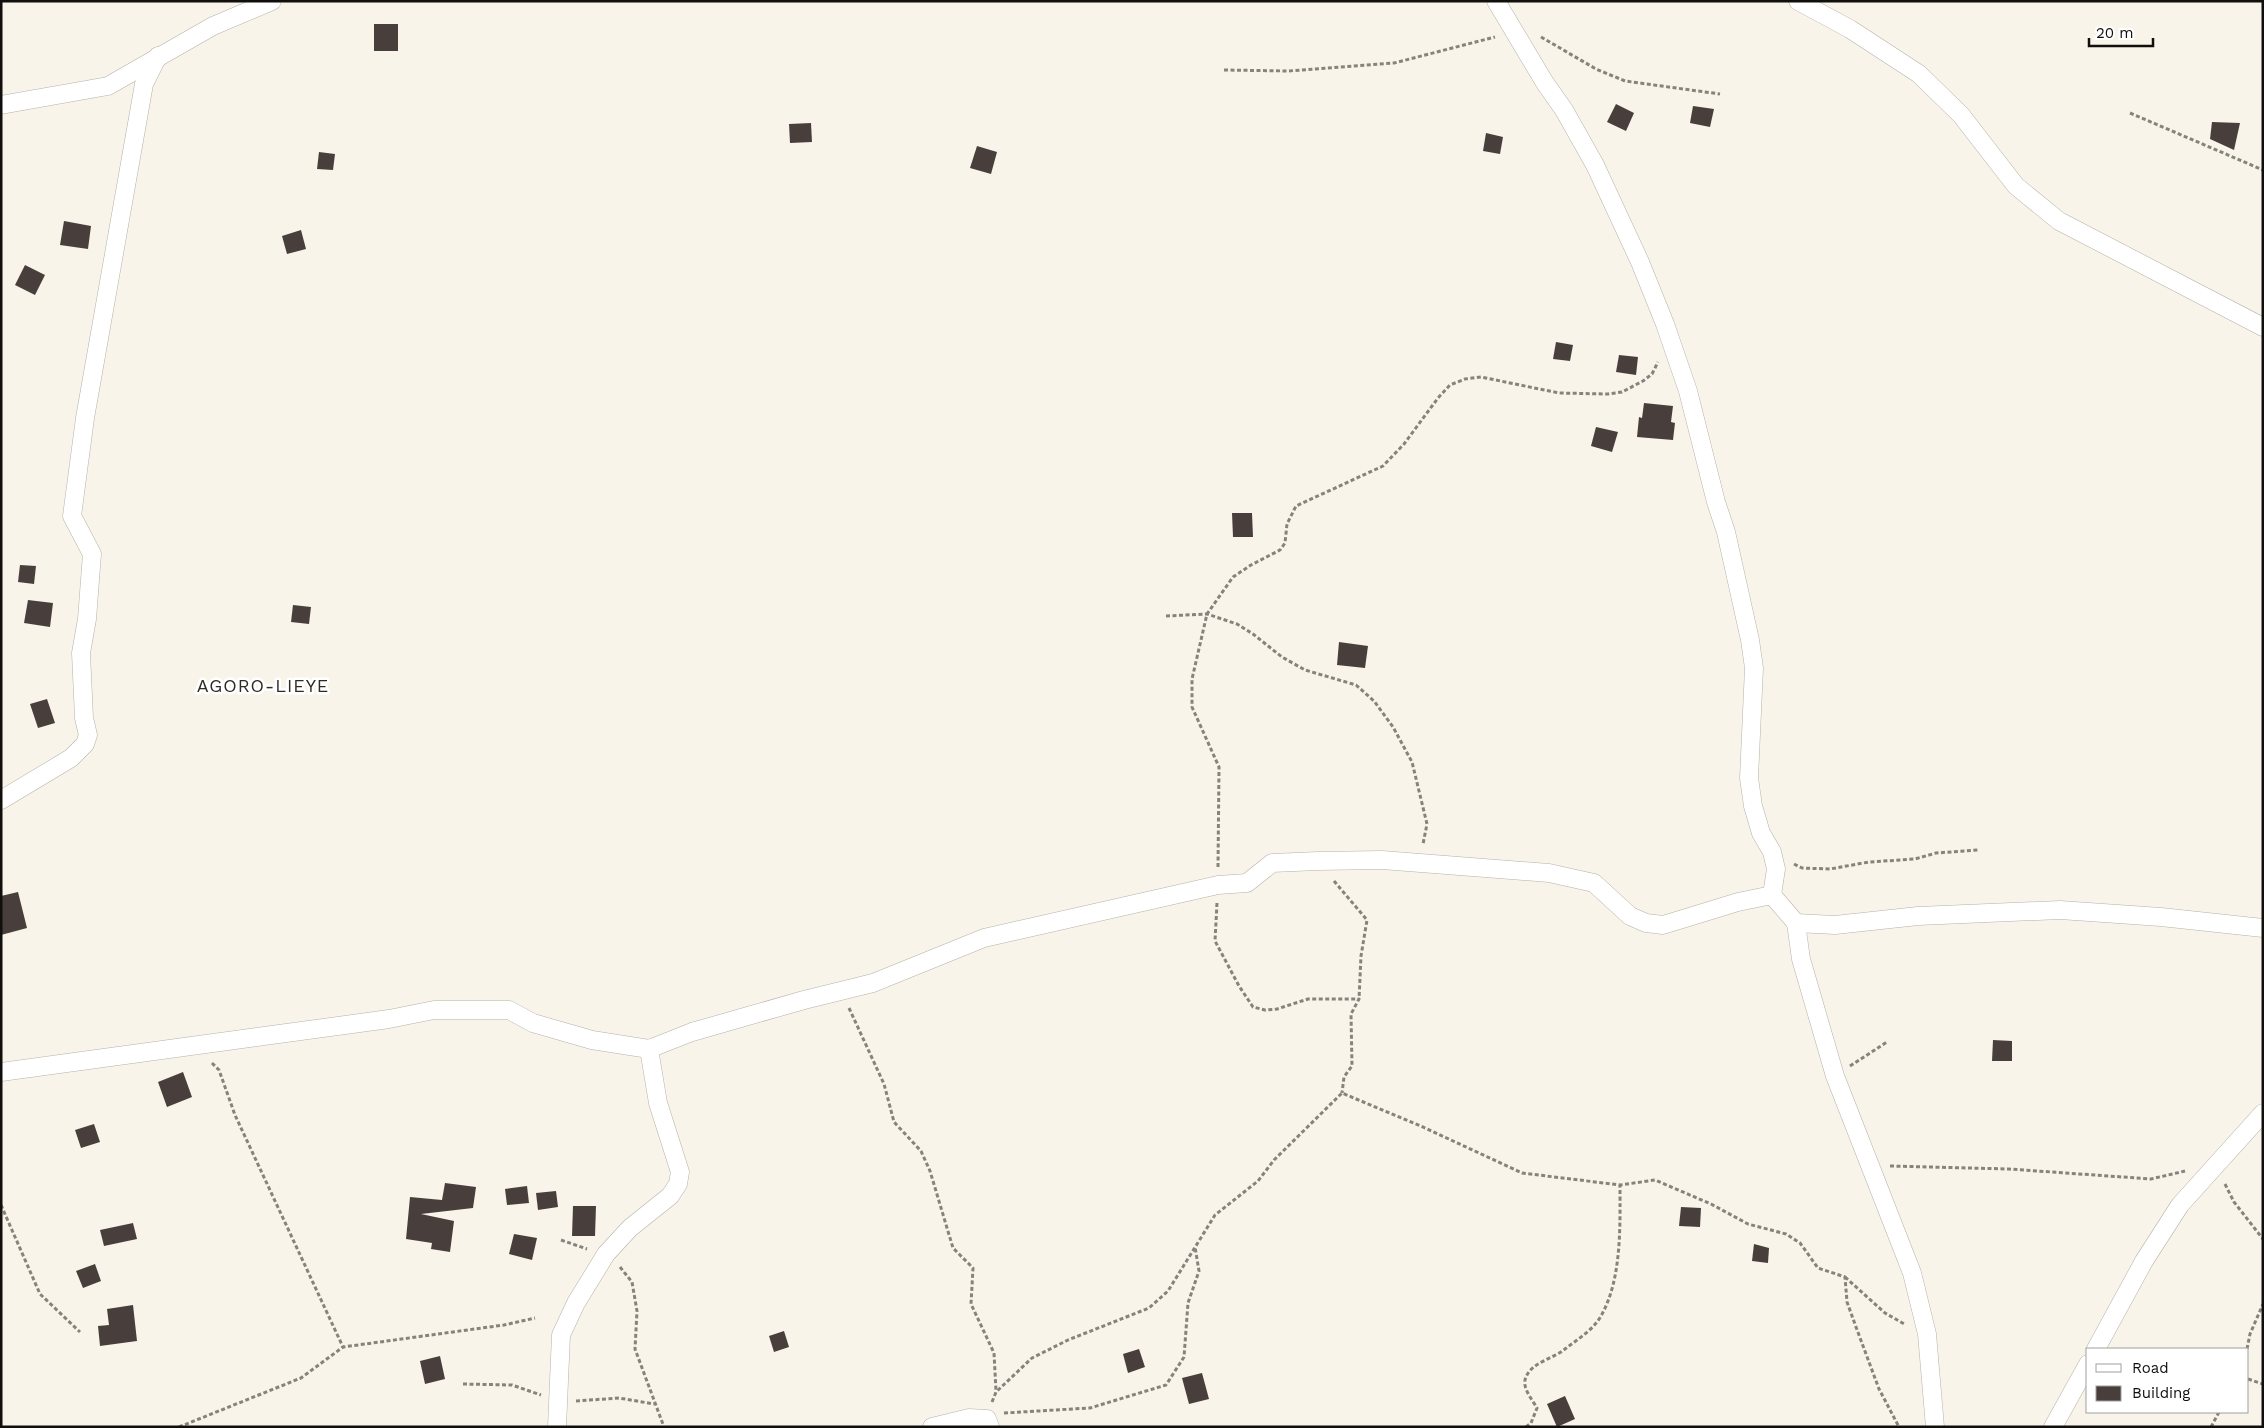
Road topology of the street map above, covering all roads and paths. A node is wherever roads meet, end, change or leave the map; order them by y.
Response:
1 (272, 1) edge
2 (1496, 1) edge
3 (1798, 1) edge
4 (1514, 31) junction
5 (1537, 35) dead end
6 (158, 56) junction
7 (1224, 70) dead end
8 (1720, 94) dead end
9 (1, 104) edge
10 (2130, 113) dead end
11 (2263, 170) edge
12 (2263, 327) edge
13 (1659, 356) dead end
14 (1207, 614) junction
15 (1166, 616) dead end
16 (1, 800) edge
17 (1978, 850) dead end
18 (1772, 852) junction
19 (1318, 861) junction
20 (1420, 862) junction
21 (1218, 885) junction
22 (1772, 896) junction
23 (1796, 923) junction
24 (2263, 928) edge
25 (841, 991) junction
26 (1358, 999) junction
27 (1887, 1042) dead end
28 (196, 1046) junction
29 (649, 1049) junction
30 (1, 1072) edge
31 (1835, 1076) junction
32 (1342, 1093) junction
33 (2263, 1113) edge
34 (2216, 1162) junction
35 (1869, 1165) junction
36 (1620, 1185) junction
37 (1, 1205) edge
38 (2263, 1239) edge
39 (561, 1240) dead end
40 (1195, 1247) junction
41 (606, 1254) junction
42 (1845, 1277) junction
43 (2263, 1304) edge
44 (535, 1318) dead end
45 (80, 1332) dead end
46 (1927, 1334) junction
47 (343, 1347) junction
48 (2097, 1348) edge
49 (2247, 1348) edge
50 (2086, 1368) edge
51 (2249, 1379) edge
52 (2263, 1384) edge
53 (996, 1392) junction
54 (2218, 1413) edge
55 (989, 1423) edge
56 (179, 1427) edge
57 (557, 1427) edge
58 (664, 1427) edge
59 (932, 1427) edge
60 (1526, 1427) edge
61 (1899, 1427) edge
62 (1935, 1427) edge
63 (2053, 1427) edge
64 (2211, 1427) edge

1 - 6 street
2 - 4 street
3 - 12 street
4 - 7 path
4 - 18 street
5 - 8 path
6 - 9 street
6 - 16 street
10 - 11 path
13 - 14 path
14 - 15 path
14 - 20 path
14 - 21 path
17 - 18 path
18 - 22 street
19 - 20 street
19 - 21 street
19 - 26 path
20 - 22 street
21 - 25 street
21 - 26 path
22 - 23 street
23 - 24 street
23 - 31 street
25 - 29 street
25 - 53 path
26 - 32 path
27 - 31 path
28 - 29 street
28 - 30 street
28 - 47 path
29 - 41 street
31 - 35 street
32 - 36 path
32 - 40 path
33 - 34 street
34 - 35 path
34 - 38 path
34 - 48 street
35 - 46 street
36 - 42 path
36 - 60 path
37 - 45 path
39 - 41 path
40 - 53 path
40 - 55 path
41 - 57 street
41 - 58 path
42 - 46 path
42 - 61 path
43 - 49 path
44 - 47 path
46 - 62 street
47 - 56 path
50 - 63 street
51 - 52 path
53 - 55 path
54 - 64 path
55 - 59 street

